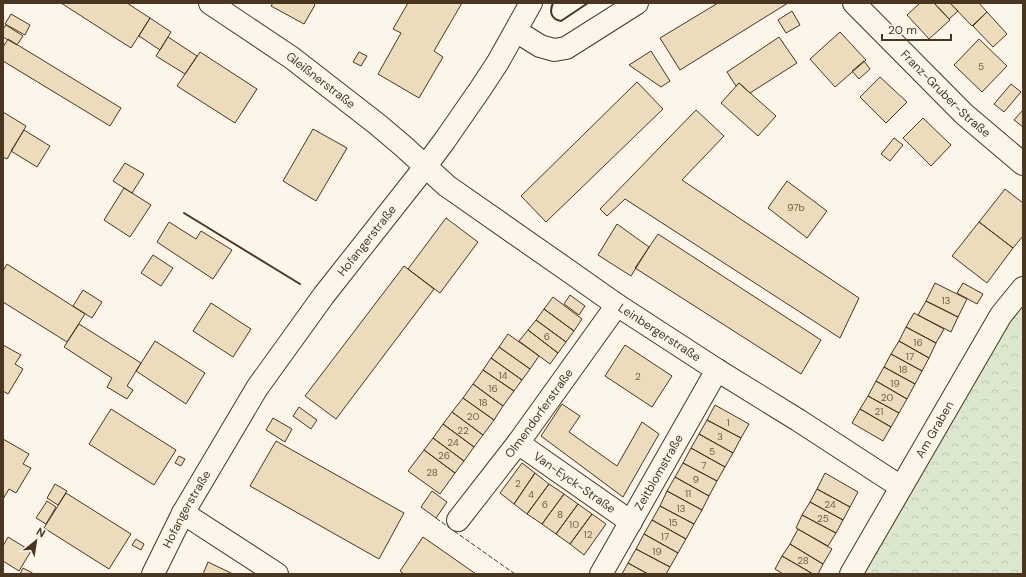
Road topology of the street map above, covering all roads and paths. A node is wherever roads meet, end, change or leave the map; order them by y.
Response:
1 (210, 3) edge
2 (532, 3) edge
3 (637, 3) edge
4 (854, 3) edge
5 (516, 31) junction
6 (1023, 164) edge
7 (425, 167) junction
8 (1023, 288) edge
9 (617, 305) junction
10 (717, 370) junction
11 (518, 443) junction
12 (901, 487) junction
13 (183, 513) junction
14 (458, 520) dead end
15 (631, 522) junction
16 (153, 574) edge
17 (277, 574) edge
18 (601, 574) edge
19 (851, 574) edge

1 - 7 street, Gleißnerstraße
2 - 5 street, Hofangerstraße
3 - 5 street
4 - 6 street, Franz-Gruber-Straße
5 - 7 street, Hofangerstraße
7 - 9 street, Leinbergerstraße
7 - 13 street, Hofangerstraße
8 - 12 street, Am Graben
9 - 10 street, Leinbergerstraße
9 - 11 street, Olmendorferstraße
10 - 12 street, Leinbergerstraße
10 - 15 street, Zeitblomstraße
11 - 14 street, Olmendorferstraße
11 - 15 street, Van-Eyck-Straße
12 - 19 street, Am Graben
13 - 16 street, Hofangerstraße
13 - 17 street
15 - 18 street, Zeitblomstraße

